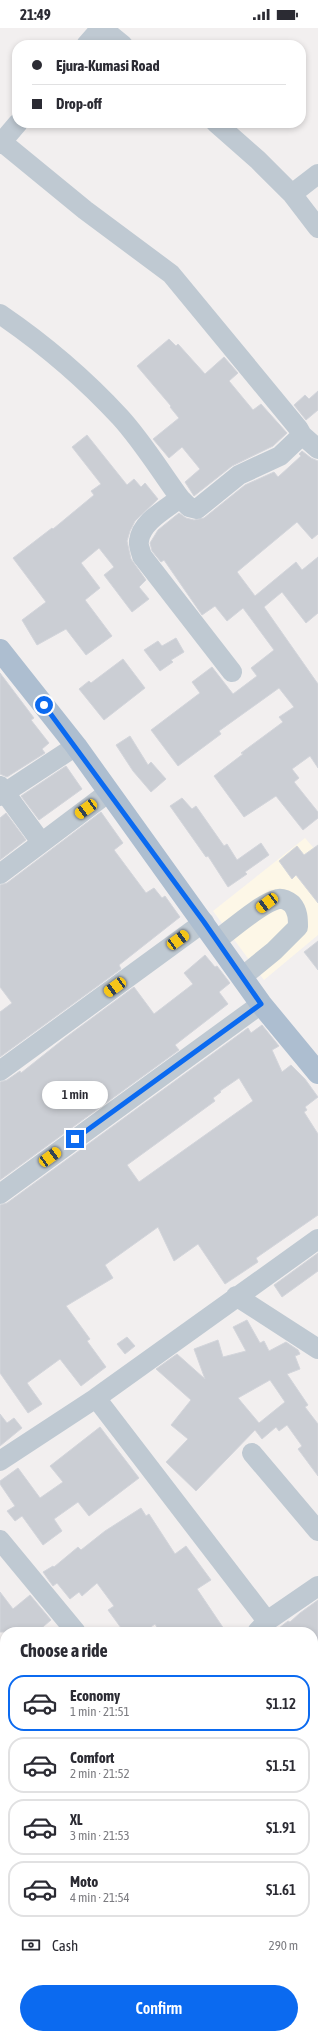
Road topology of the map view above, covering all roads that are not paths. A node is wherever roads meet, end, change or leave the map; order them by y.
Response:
1 (101, 28) edge
2 (90, 40) edge
3 (117, 40) edge
4 (14, 128) edge
5 (222, 128) edge
6 (1, 143) edge
7 (318, 174) edge
8 (292, 194) junction
9 (318, 228) edge
10 (0, 314) edge
11 (302, 435) junction
12 (318, 449) edge
13 (180, 498) junction
14 (0, 650) edge
15 (232, 672) dead end
16 (76, 746) junction
17 (2, 792) edge
18 (109, 792) junction
19 (41, 842) junction
20 (0, 874) edge
21 (204, 922) junction
22 (217, 940) junction
23 (242, 977) junction
24 (261, 1004) junction
25 (0, 1071) edge
26 (318, 1073) edge
27 (0, 1194) edge
28 (318, 1239) edge
29 (236, 1296) junction
30 (318, 1349) edge
31 (96, 1398) junction
32 (252, 1453) dead end
33 (0, 1461) edge
34 (318, 1531) edge
35 (0, 1540) edge
36 (318, 1586) edge
37 (262, 1626) edge
38 (72, 1627) edge

1 - 2 street
1 - 3 street
4 - 6 street
5 - 8 street
6 - 11 street
7 - 8 street
8 - 9 street
10 - 13 street
11 - 12 street
11 - 13 street
13 - 15 street
14 - 16 main road
16 - 17 street
16 - 18 main road
17 - 19 street
18 - 19 street
18 - 21 main road
19 - 20 street
21 - 22 main road
21 - 25 street
22 - 23 main road
22 - 23 street
23 - 24 main road
24 - 26 main road
24 - 27 street
28 - 29 street
29 - 30 street
29 - 31 street
31 - 33 street
31 - 37 street
32 - 34 street
35 - 38 street
36 - 37 street

